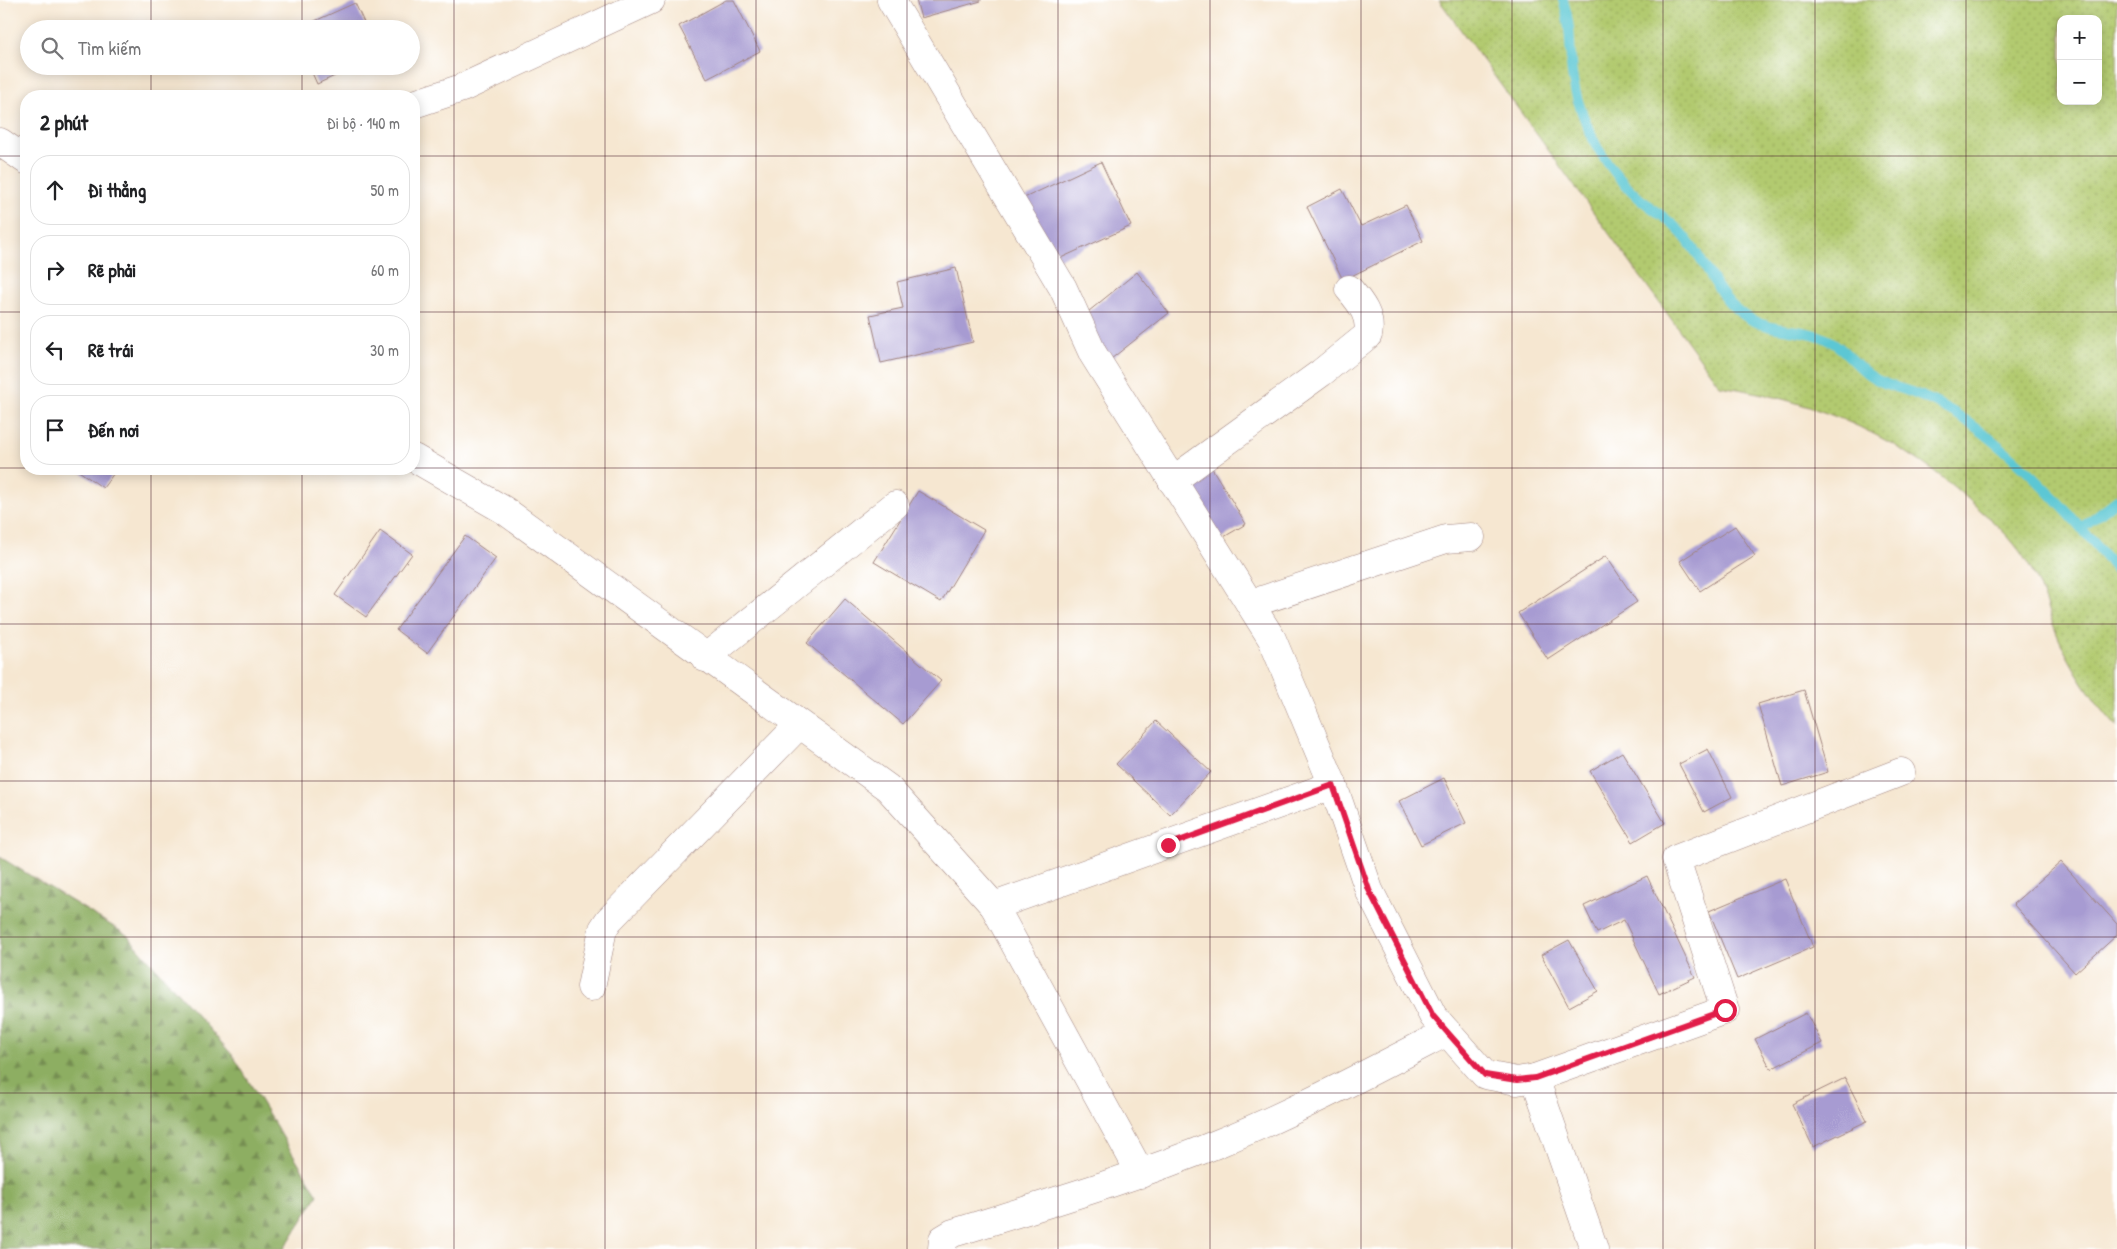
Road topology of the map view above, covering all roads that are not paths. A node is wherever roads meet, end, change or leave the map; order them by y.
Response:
1 (651, 0) edge
2 (892, 0) edge
3 (420, 102) edge
4 (0, 142) edge
5 (20, 156) edge
6 (1349, 289) dead end
7 (420, 461) edge
8 (1172, 481) junction
9 (895, 505) dead end
10 (1471, 537) dead end
11 (1250, 604) junction
12 (705, 658) junction
13 (799, 725) junction
14 (1901, 772) dead end
15 (1333, 785) junction
16 (994, 906) junction
17 (591, 987) dead end
18 (1447, 1032) junction
19 (1535, 1078) junction
20 (1141, 1174) junction
21 (942, 1249) edge
22 (1594, 1249) edge

1 - 3 street
2 - 8 street
4 - 5 street
6 - 8 street
7 - 12 street
8 - 11 street
9 - 12 street
10 - 11 street
11 - 15 street
12 - 13 street
13 - 16 street
13 - 17 street
14 - 19 street
15 - 16 street
15 - 18 street
16 - 20 street
18 - 19 street
18 - 20 street
19 - 22 street
20 - 21 street

